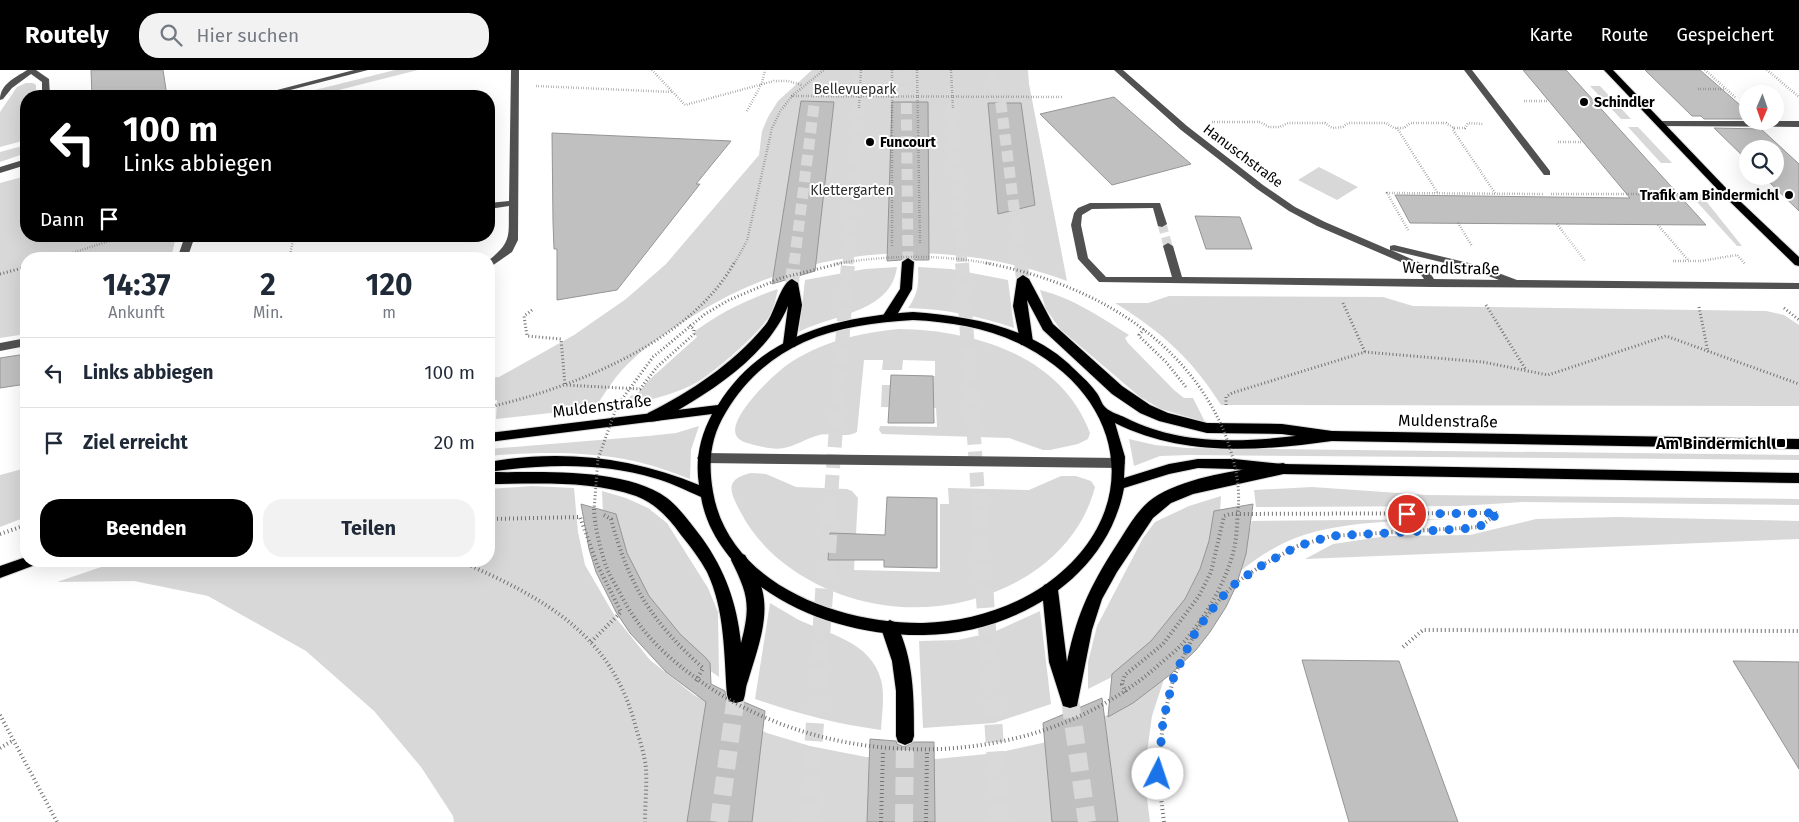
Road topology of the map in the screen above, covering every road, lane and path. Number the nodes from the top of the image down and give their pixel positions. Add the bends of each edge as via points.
1 (32, 70) edge
2 (364, 70) edge
3 (515, 70) edge
4 (652, 70) edge
5 (765, 70) edge
6 (824, 70) edge
7 (861, 70) edge
8 (892, 70) edge
9 (917, 70) edge
10 (951, 70) edge
11 (1118, 70) edge
12 (1468, 70) edge
13 (1608, 70) edge
14 (1705, 70) edge
15 (1767, 70) edge
16 (762, 83) junction
17 (515, 85) junction
18 (802, 85) junction
19 (1698, 88) dead end
20 (1726, 89) junction
21 (46, 90) edge
22 (282, 90) edge
23 (673, 92) junction
24 (791, 96) junction
25 (859, 96) junction
26 (893, 96) junction
27 (918, 96) junction
28 (954, 96) junction
29 (0, 97) edge
30 (1062, 97) dead end
31 (1799, 97) edge
32 (1736, 98) dead end
33 (1524, 101) dead end
34 (1548, 101) dead end
35 (859, 108) dead end
36 (953, 108) dead end
37 (747, 111) dead end
38 (1205, 122) dead end
39 (1509, 124) junction
40 (1660, 124) junction
41 (1799, 124) edge
42 (1397, 128) junction
43 (1454, 128) junction
44 (1558, 142) dead end
45 (1583, 142) dead end
46 (20, 164) edge
47 (0, 170) edge
48 (1547, 173) dead end
49 (1438, 193) junction
50 (1496, 193) junction
51 (1639, 194) dead end
52 (513, 203) junction
53 (495, 205) edge
54 (1458, 223) dead end
55 (1162, 224) tunnel mouth
56 (1557, 224) dead end
57 (1658, 225) dead end
58 (1410, 234) dead end
59 (1365, 241) junction
60 (106, 242) edge
61 (920, 246) dead end
62 (1168, 246) tunnel mouth
63 (892, 247) dead end
64 (1473, 247) dead end
65 (75, 252) edge
66 (495, 260) edge
67 (1585, 261) dead end
68 (1688, 261) dead end
69 (908, 262) tunnel mouth
70 (1799, 263) edge
71 (20, 269) edge
72 (0, 274) edge
73 (1178, 281) junction
74 (1432, 284) junction
75 (1524, 285) junction
76 (1799, 286) edge
77 (1342, 302) dead end
78 (1484, 303) dead end
79 (1699, 306) dead end
80 (1782, 307) dead end
81 (532, 310) dead end
82 (889, 316) junction
83 (1799, 320) edge
84 (689, 325) junction
85 (1144, 329) junction
86 (1026, 342) junction
87 (20, 343) edge
88 (790, 344) junction
89 (0, 347) edge
90 (1365, 352) junction
91 (1708, 352) junction
92 (1527, 371) junction
93 (1799, 384) edge
94 (565, 385) junction
95 (1186, 387) dead end
96 (495, 406) edge
97 (1226, 407) dead end
98 (720, 409) junction
99 (1103, 412) junction
100 (654, 416) junction
101 (495, 436) edge
102 (1332, 436) junction
103 (1799, 444) edge
104 (703, 458) junction
105 (1119, 462) junction
106 (495, 466) edge
107 (1283, 469) junction
108 (495, 478) edge
109 (1799, 478) edge
110 (1119, 485) junction
111 (705, 493) junction
112 (604, 515) dead end
113 (495, 519) edge
114 (20, 527) edge
115 (0, 534) edge
116 (739, 560) junction
117 (20, 565) edge
118 (473, 567) edge
119 (0, 572) edge
120 (1050, 590) junction
121 (890, 628) junction
122 (1799, 631) edge
123 (592, 642) junction
124 (1403, 647) dead end
125 (696, 681) junction
126 (1126, 692) junction
127 (0, 714) edge
128 (905, 736) tunnel mouth
129 (14, 740) junction
130 (0, 748) edge
131 (883, 748) junction
132 (927, 749) junction
133 (57, 822) edge
134 (645, 822) edge
135 (881, 822) edge
136 (926, 822) edge
137 (1164, 822) edge

1 - 21 street via 46,81
1 - 29 street via 8,86
2 - 22 street
3 - 17 street
4 - 23 path
5 - 16 path
6 - 18 path
7 - 25 path
8 - 26 path
9 - 27 path
10 - 28 path
11 - 59 street, Hanuschstraße via 1184,128 1260,187 1321,224
12 - 39 street
13 - 40 main road
14 - 20 path
15 - 31 path
16 - 18 path via 781,80
16 - 23 path via 685,105
16 - 37 path
17 - 23 path
17 - 52 street
18 - 24 path
19 - 20 path
20 - 32 path
24 - 25 path
24 - 94 path via 772,128 747,241 740,259 725,279 708,299 676,326 597,372
25 - 26 path
25 - 35 path
26 - 27 path
26 - 63 path
27 - 28 path
27 - 61 path
28 - 30 path
28 - 36 path
33 - 34 path
38 - 42 path via 1260,122 1269,127 1280,127 1288,122 1325,123 1332,128 1343,128 1348,123 1386,123
39 - 43 path via 1468,124 1465,128
39 - 48 street
40 - 41 street
40 - 70 main road
42 - 43 path via 1404,128 1410,123 1446,124
42 - 49 path
43 - 50 path
44 - 45 path
46 - 47 street
49 - 50 path
49 - 58 path via 1387,193
50 - 51 path
52 - 53 street
52 - 66 street via 513,240 508,250
54 - 64 path
55 - 73 street, Werndlstraße via 1157,205 1100,204 1081,210 1076,225 1083,259 1103,280
56 - 67 path
57 - 68 path
59 - 74 street, Hanuschstraße via 1422,267
59 - 75 street, Hanuschstraße via 1473,267
60 - 65 path
62 - 73 street
69 - 82 highway via 906,289
71 - 72 path
73 - 74 street, Werndlstraße
74 - 75 street, Werndlstraße
75 - 76 street, Werndlstraße
77 - 90 path
78 - 92 path
79 - 91 path
80 - 83 path
81 - 94 path via 524,316 527,336 561,339
82 - 86 main road, Muldenstraße via 960,320
82 - 88 main road, Muldenstraße via 838,325
84 - 85 path, bridge via 740,294 790,275 866,259 920,256 970,260 1040,276 1105,304
84 - 94 path via 694,334 657,367 640,389
84 - 125 path, bridge via 649,361 621,400 599,453 593,498 595,529 616,592 651,642
85 - 95 path via 1140,338 1166,362
85 - 126 path, bridge via 1181,362 1218,415 1237,467 1240,520 1226,576 1205,617 1164,663
86 - 99 main road, Muldenstraße via 1078,380
86 - 102 highway via 1020,306 1024,279 1048,326 1117,390 1145,409 1207,428 1282,429
87 - 89 street
88 - 98 main road, Muldenstraße via 742,379
88 - 100 highway via 795,305 792,283 772,324 735,362 686,401
90 - 92 path via 1483,362
90 - 97 path via 1232,393 1226,397
91 - 92 path via 1666,336 1548,375
91 - 93 path
94 - 96 path
98 - 100 main road, Muldenstraße
98 - 104 main road, Muldenstraße via 710,429
99 - 102 main road, Muldenstraße via 1147,433 1188,441 1288,443
99 - 105 main road, Muldenstraße via 1113,435
100 - 101 main road, Muldenstraße
102 - 103 main road, Muldenstraße
104 - 105 street
104 - 111 main road, Muldenstraße
105 - 110 main road, Muldenstraße
106 - 111 main road via 551,462 626,468 672,479
107 - 109 main road
107 - 110 main road via 1223,463 1188,465
107 - 120 highway via 1185,490 1153,507 1116,559 1090,605 1078,649 1070,700 1058,662
108 - 116 highway via 600,482 640,491 668,507 715,572 724,595 732,639 736,695 756,603 752,585
110 - 120 main road, Muldenstraße via 1105,531 1073,572
111 - 116 main road, Muldenstraße via 711,516
112 - 125 path via 610,519 622,560 639,597 669,636 702,668
113 - 123 path via 580,517 596,564 621,612
114 - 115 path
116 - 121 main road, Muldenstraße via 760,580 806,607 833,617
117 - 119 main road
118 - 123 path via 544,602
120 - 121 main road, Muldenstraße via 1023,606 960,625
121 - 128 highway via 901,661
122 - 124 path via 1423,630
123 - 134 path via 624,689 635,723 646,767
125 - 131 path, bridge via 746,711 778,724 842,742
126 - 132 path, bridge via 1093,711 1051,728 970,746
126 - 137 path via 1122,684 1125,675 1163,644 1199,596 1211,572 1224,516 1499,513 1479,527 1331,536 1298,546 1237,582 1196,631 1174,676 1163,721 1158,774
127 - 129 path
129 - 130 path
129 - 133 path
131 - 132 path, bridge
131 - 135 path
132 - 136 path

